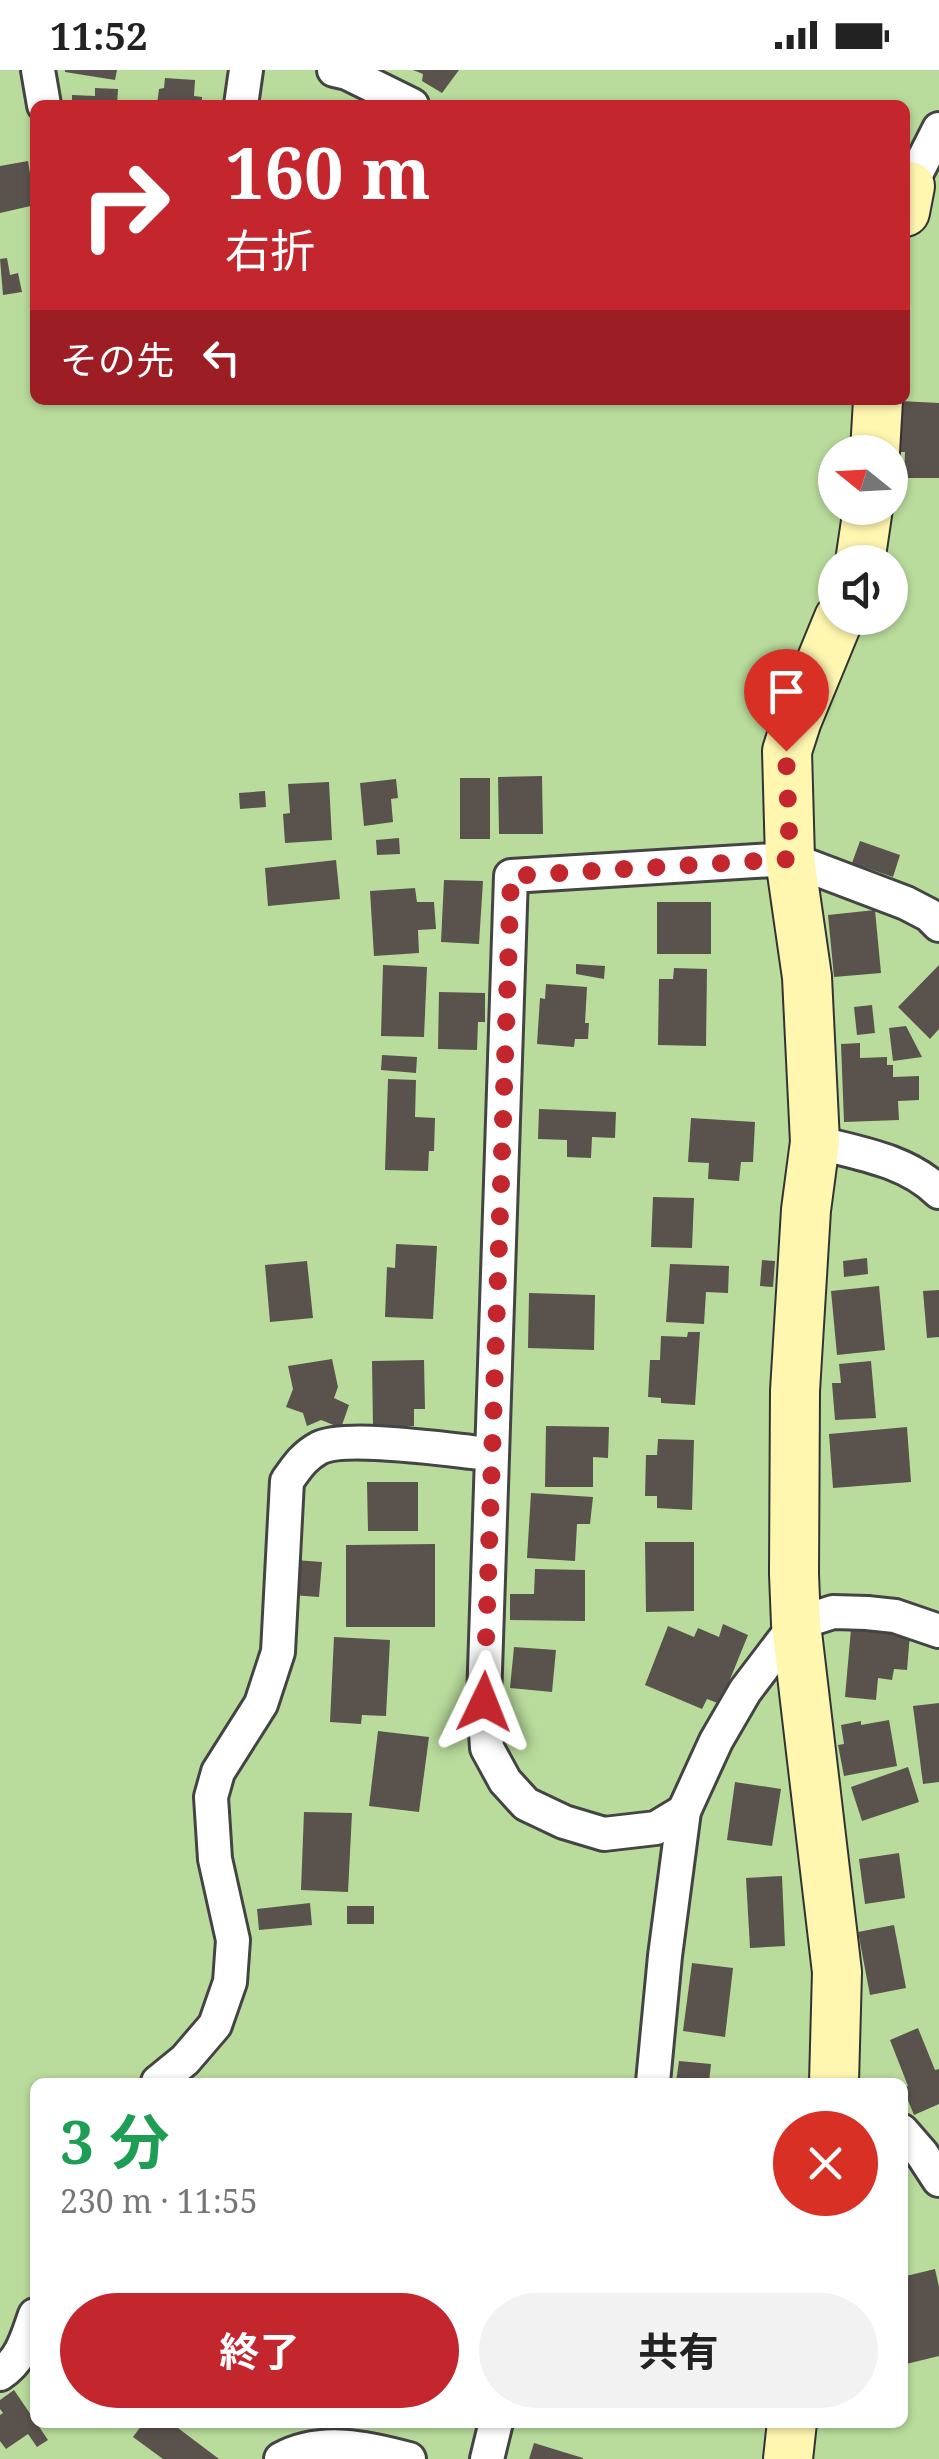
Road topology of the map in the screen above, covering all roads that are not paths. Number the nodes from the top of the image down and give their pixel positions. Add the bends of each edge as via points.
1 (38, 70) edge
2 (246, 70) edge
3 (334, 70) edge
4 (43, 100) edge
5 (242, 100) edge
6 (402, 100) edge
7 (939, 129) edge
8 (910, 189) edge
9 (878, 405) edge
10 (875, 435) edge
11 (833, 635) edge
12 (790, 859) junction
13 (939, 925) edge
14 (816, 1142) junction
15 (939, 1192) edge
16 (492, 1454) junction
17 (796, 1624) junction
18 (939, 1631) edge
19 (684, 1811) junction
20 (163, 2078) edge
21 (653, 2078) edge
22 (837, 2078) edge
23 (908, 2139) edge
24 (939, 2180) edge
25 (30, 2330) edge
26 (0, 2374) edge
27 (495, 2428) edge
28 (791, 2428) edge
29 (281, 2459) edge
30 (410, 2459) edge
31 (487, 2459) edge
32 (788, 2459) edge

1 - 4 street
2 - 5 street
3 - 6 street
7 - 8 street
9 - 10 street
11 - 12 street via 786,751
12 - 13 street via 906,903
12 - 14 street via 807,977
12 - 16 street via 511,876
14 - 15 street via 895,1163
14 - 17 street via 796,1392
16 - 19 street via 487,1748 526,1804 564,1822 604,1834 656,1828
16 - 20 street via 362,1442 323,1446 302,1459 287,1481 278,1652 261,1704 218,1772 211,1797 215,1858 234,1940 230,1982 214,2025
17 - 18 street via 833,1612 867,1613
17 - 19 street via 745,1691
17 - 22 street via 837,1972
19 - 21 street
23 - 24 street
25 - 26 street via 24,2350
27 - 31 street
28 - 32 street
29 - 30 street via 323,2446

